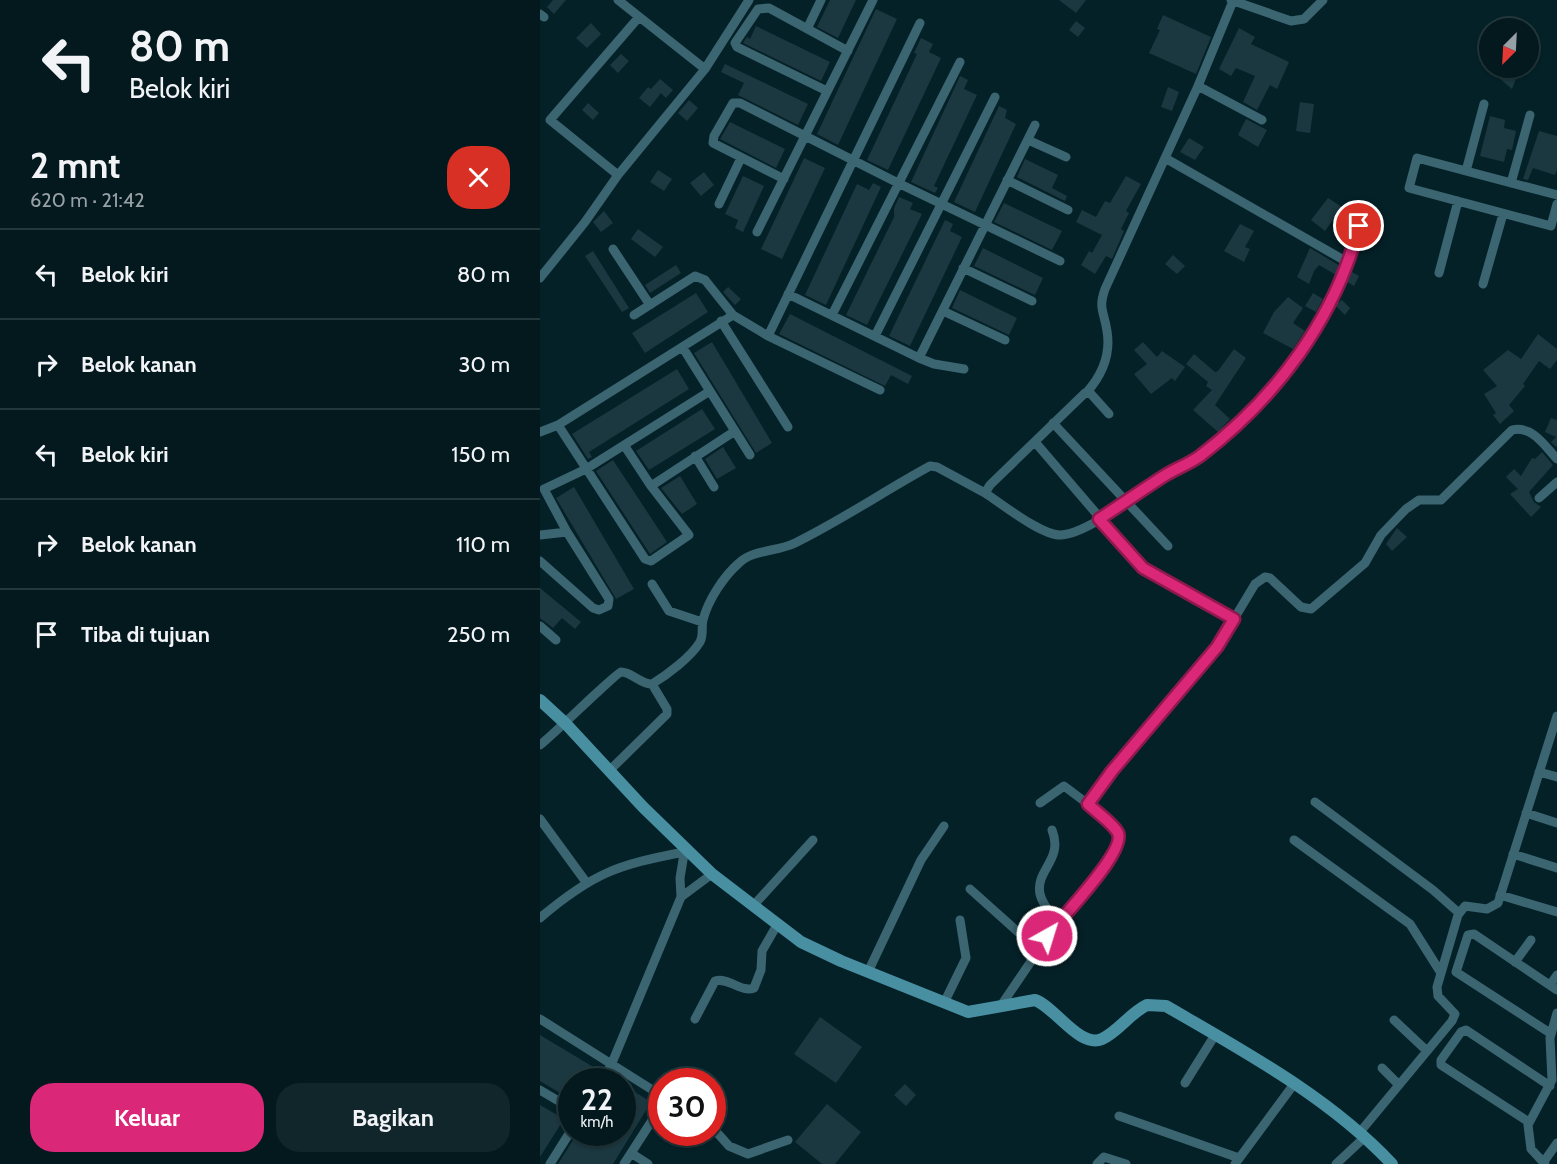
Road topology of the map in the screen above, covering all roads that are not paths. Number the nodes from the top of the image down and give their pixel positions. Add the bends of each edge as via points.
1 (618, 0) edge
2 (749, 0) edge
3 (821, 0) edge
4 (873, 0) edge
5 (1232, 0) edge
6 (1323, 0) edge
7 (639, 17) junction
8 (920, 23) dead end
9 (807, 29) junction
10 (848, 51) junction
11 (960, 62) dead end
12 (705, 69) junction
13 (1198, 86) junction
14 (827, 91) junction
15 (995, 97) dead end
16 (1484, 104) dead end
17 (1530, 115) dead end
18 (1262, 120) dead end
19 (1035, 125) dead end
20 (805, 136) junction
21 (1028, 140) junction
22 (741, 158) junction
23 (1066, 158) dead end
24 (852, 159) junction
25 (1165, 159) junction
26 (1466, 171) junction
27 (618, 175) junction
28 (784, 179) junction
29 (1007, 180) junction
30 (1511, 183) junction
31 (900, 184) junction
32 (1557, 195) edge
33 (1458, 201) junction
34 (719, 204) dead end
35 (942, 205) junction
36 (1068, 210) dead end
37 (1556, 210) edge
38 (1503, 214) junction
39 (985, 226) junction
40 (1359, 226) dead end
41 (757, 232) dead end
42 (613, 249) dead end
43 (1060, 261) dead end
44 (1349, 263) junction
45 (963, 268) junction
46 (1439, 273) dead end
47 (540, 278) edge
48 (1484, 284) dead end
49 (788, 294) junction
50 (1032, 301) dead end
51 (650, 305) junction
52 (943, 311) junction
53 (634, 315) dead end
54 (733, 315) junction
55 (832, 315) junction
56 (721, 321) junction
57 (768, 336) junction
58 (875, 336) junction
59 (1005, 340) dead end
60 (683, 348) junction
61 (919, 358) junction
62 (964, 369) dead end
63 (880, 390) dead end
64 (710, 391) junction
65 (1087, 393) junction
66 (1109, 414) dead end
67 (1053, 423) junction
68 (558, 425) junction
69 (788, 427) dead end
70 (735, 431) junction
71 (540, 432) edge
72 (1035, 442) junction
73 (624, 445) junction
74 (750, 455) dead end
75 (695, 456) junction
76 (1557, 459) edge
77 (586, 469) junction
78 (1557, 482) edge
79 (651, 486) junction
80 (714, 487) dead end
81 (542, 489) edge
82 (985, 494) junction
83 (1539, 498) dead end
84 (1127, 502) junction
85 (1099, 519) junction
86 (567, 532) junction
87 (540, 535) edge
88 (1168, 546) dead end
89 (540, 561) edge
90 (652, 584) dead end
91 (1234, 619) junction
92 (702, 622) junction
93 (540, 626) edge
94 (556, 640) dead end
95 (652, 684) junction
96 (540, 700) edge
97 (1557, 716) edge
98 (566, 724) junction
99 (1555, 731) edge
100 (540, 745) edge
101 (610, 770) junction
102 (1539, 772) junction
103 (1557, 777) edge
104 (1315, 802) dead end
105 (1040, 804) dead end
106 (1088, 804) junction
107 (1526, 813) junction
108 (540, 819) edge
109 (1557, 823) edge
110 (944, 826) dead end
111 (1052, 830) dead end
112 (813, 840) dead end
113 (1294, 840) dead end
114 (684, 850) junction
115 (1513, 854) junction
116 (1557, 868) edge
117 (712, 874) junction
118 (586, 882) junction
119 (970, 889) dead end
120 (1500, 896) junction
121 (681, 897) junction
122 (753, 906) junction
123 (1557, 912) edge
124 (1459, 913) junction
125 (540, 918) edge
126 (960, 920) dead end
127 (1057, 923) junction
128 (777, 925) junction
129 (1531, 940) dead end
130 (1037, 949) junction
131 (1515, 962) junction
132 (868, 972) junction
133 (1441, 973) junction
134 (1557, 975) edge
135 (1553, 987) edge
136 (944, 1004) junction
137 (1000, 1007) junction
138 (1557, 1013) edge
139 (540, 1019) edge
140 (696, 1019) dead end
141 (1394, 1020) dead end
142 (1551, 1034) junction
143 (1215, 1035) junction
144 (1427, 1051) junction
145 (612, 1064) junction
146 (610, 1068) edge
147 (1382, 1068) dead end
148 (1185, 1083) dead end
149 (1294, 1084) junction
150 (1399, 1085) junction
151 (1550, 1086) junction
152 (648, 1087) edge
153 (540, 1090) edge
154 (558, 1101) edge
155 (1119, 1116) dead end
156 (1529, 1122) junction
157 (648, 1127) edge
158 (1363, 1134) junction
159 (788, 1140) dead end
160 (726, 1143) edge
161 (1557, 1143) edge
162 (561, 1146) edge
163 (631, 1153) junction
164 (540, 1161) edge
165 (1237, 1161) edge
166 (1544, 1163) edge
167 (545, 1164) edge
168 (550, 1164) edge
169 (624, 1164) edge
170 (648, 1164) edge
171 (1097, 1164) edge
172 (1126, 1164) edge
173 (1336, 1164) edge
174 (1392, 1164) edge

1 - 7 street
2 - 12 street
3 - 9 street
4 - 10 street
5 - 6 street via 1291,21 1304,19
5 - 13 street
7 - 12 street
7 - 27 street via 550,120
8 - 24 street
9 - 10 street
9 - 14 street via 762,7 739,34 735,45
10 - 14 street
11 - 31 street
12 - 27 street
13 - 18 street
13 - 25 street
14 - 20 street
15 - 35 street
16 - 26 street
17 - 30 street
19 - 21 street
20 - 22 street via 735,102 712,141
20 - 24 street
20 - 28 street
21 - 23 street
21 - 29 street
22 - 28 street
22 - 34 street
24 - 31 street
24 - 49 street
25 - 44 street
25 - 65 street via 1101,303 1108,332 1107,354 1097,381
26 - 30 street
26 - 33 street via 1417,158 1408,188
27 - 47 street
28 - 41 street
29 - 36 street
29 - 39 street
30 - 32 street
31 - 35 street
31 - 55 street
33 - 38 street
33 - 46 street
35 - 39 street
35 - 58 street
37 - 38 street via 1551,226
38 - 48 street
39 - 43 street
39 - 45 street
40 - 44 street
42 - 51 street
44 - 84 street via 1299,354 1275,387 1198,457
45 - 50 street
45 - 52 street
49 - 55 street
49 - 57 street
51 - 53 street
51 - 54 street via 701,276
52 - 59 street
52 - 61 street
54 - 56 street
54 - 57 street
55 - 58 street
56 - 60 street
56 - 69 street
57 - 63 street
58 - 61 street
60 - 64 street
60 - 68 street
61 - 62 street
64 - 70 street
64 - 73 street
65 - 66 street
65 - 67 street
67 - 72 street
67 - 84 street
68 - 71 street
68 - 77 street
70 - 74 street
70 - 75 street
72 - 82 street
72 - 85 street
73 - 77 street
73 - 79 street
75 - 79 street
75 - 80 street
76 - 91 street via 1525,429 1512,430 1441,500 1419,500 1406,509 1381,535 1365,563 1311,609 1301,607 1265,577 1255,584
77 - 79 street via 645,559 651,561 689,535
77 - 81 street
78 - 83 street
81 - 86 street
82 - 85 street via 1055,535
82 - 92 street via 937,467 927,467 833,524 791,545 744,559 711,600
84 - 85 street
84 - 88 street
85 - 91 street via 1143,568
86 - 87 street
86 - 89 street via 609,598 608,606 593,608
90 - 92 street via 669,611
91 - 106 street via 1217,647
92 - 95 street via 699,644
93 - 94 street
95 - 98 street via 627,673 615,674
95 - 101 street via 667,714
96 - 98 street
97 - 99 street
98 - 100 street
98 - 101 street
99 - 102 street
101 - 114 street
102 - 103 street
102 - 107 street
104 - 124 street
105 - 106 street via 1064,786
106 - 127 street via 1117,832 1119,841 1100,873
107 - 109 street
107 - 115 street
108 - 118 street
110 - 132 street via 921,860
111 - 127 street via 1056,850 1039,889
112 - 122 street
113 - 133 street via 1410,924
114 - 117 street
114 - 118 street via 621,865
114 - 121 street
115 - 116 street
115 - 120 street
117 - 121 street
117 - 122 street
118 - 125 street
119 - 130 street
120 - 123 street
120 - 124 street via 1493,908 1465,906
121 - 145 street
122 - 128 street
124 - 133 street
126 - 136 street via 967,955
127 - 130 street
128 - 132 street via 817,951
128 - 140 street via 762,951 761,970 754,988 715,981
129 - 131 street
130 - 137 street
131 - 135 street
131 - 142 street via 1472,933 1456,969 1459,975
132 - 136 street
133 - 144 street via 1438,996 1455,1014
134 - 135 street
136 - 137 street via 968,1012
137 - 143 street via 1035,1000 1053,1010 1081,1036 1096,1040 1141,1007 1156,1004
138 - 142 street
139 - 145 street
141 - 144 street
142 - 151 street
143 - 148 street
143 - 149 street
144 - 150 street
145 - 146 street
145 - 152 street
147 - 150 street
149 - 158 street
149 - 165 street
150 - 158 street
151 - 156 street
151 - 156 street via 1466,1030 1442,1059 1441,1065
153 - 154 street
155 - 165 street
156 - 166 street via 1531,1149
157 - 163 street
158 - 173 street
158 - 174 street
159 - 160 street via 748,1155
161 - 166 street
162 - 168 street
163 - 169 street
163 - 170 street
164 - 167 street
171 - 172 street via 1104,1157

